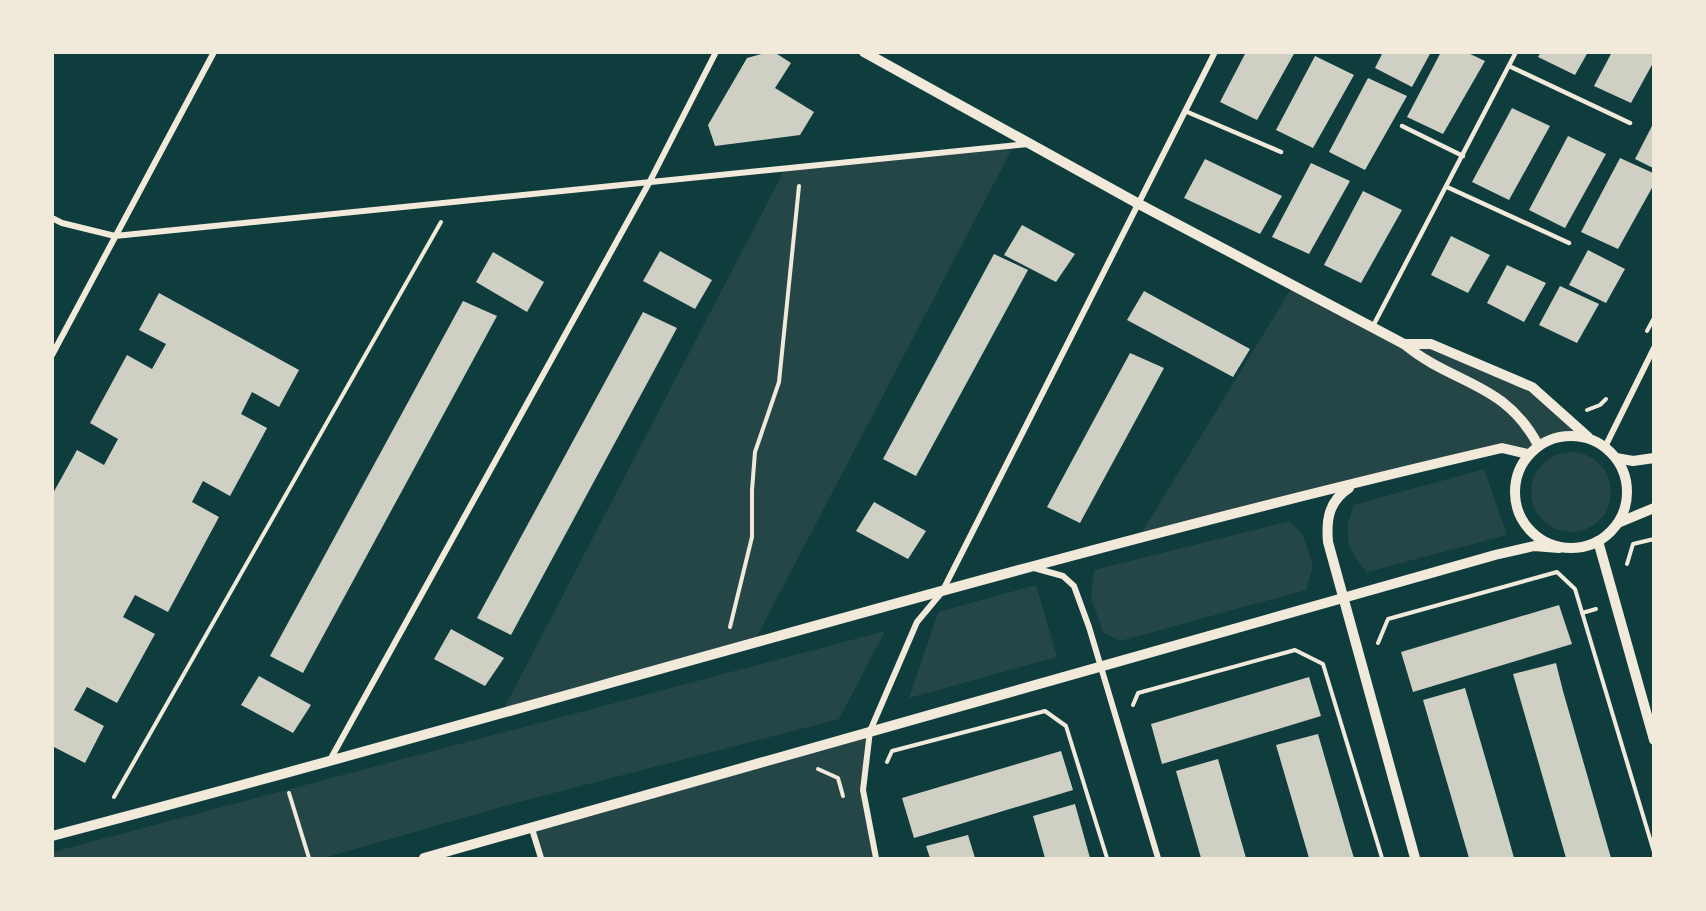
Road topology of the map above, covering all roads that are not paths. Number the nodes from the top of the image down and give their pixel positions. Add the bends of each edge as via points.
1 (214, 52) edge
2 (716, 52) edge
3 (864, 52) edge
4 (1215, 52) edge
5 (1516, 52) edge
6 (1509, 66) junction
7 (1185, 111) junction
8 (1630, 123) dead end
9 (1402, 126) dead end
10 (1028, 144) junction
11 (1281, 152) dead end
12 (1463, 156) junction
13 (649, 183) junction
14 (1447, 187) junction
15 (1137, 203) junction
16 (52, 218) edge
17 (115, 237) junction
18 (1569, 243) dead end
19 (1372, 327) junction
20 (1404, 344) junction
21 (1653, 348) edge
22 (52, 355) edge
23 (1588, 437) junction
24 (1538, 446) junction
25 (1605, 447) junction
26 (1528, 454) junction
27 (1616, 458) junction
28 (1653, 458) edge
29 (1354, 484) junction
30 (1653, 508) edge
31 (1618, 524) junction
32 (1598, 542) junction
33 (1559, 548) junction
34 (1033, 568) junction
35 (942, 592) junction
36 (1343, 598) junction
37 (1101, 667) junction
38 (870, 731) junction
39 (1653, 740) edge
40 (328, 764) junction
41 (531, 829) junction
42 (52, 836) edge
43 (424, 858) edge
44 (541, 858) edge
45 (876, 858) edge
46 (1158, 858) edge
47 (1415, 858) edge

1 - 17 street
2 - 13 street
3 - 10 street
4 - 7 street
5 - 6 lane
6 - 8 lane
6 - 12 lane
7 - 11 lane
7 - 15 street
9 - 12 lane
10 - 13 street
10 - 15 street
12 - 14 lane
13 - 17 street
13 - 40 street
14 - 18 lane
14 - 19 lane
15 - 19 street
15 - 35 street
16 - 17 street
17 - 22 street
19 - 20 street
20 - 23 street via 1431,344 1533,387
20 - 24 street via 1423,360 1505,402 1527,425
21 - 25 street
23 - 24 street via 1552,438
23 - 25 street
24 - 26 street
25 - 27 street
26 - 29 street via 1502,448
26 - 33 street via 1515,481 1519,515 1529,530
27 - 28 street
27 - 31 street via 1627,489
29 - 34 street
29 - 36 street via 1337,496 1326,522
30 - 31 street
31 - 32 street
32 - 33 street
32 - 39 street
33 - 36 street via 1534,546 1495,555
34 - 35 street
34 - 37 street via 1062,576 1074,586
35 - 38 street via 917,622
35 - 40 street
36 - 37 street
36 - 47 street
37 - 38 street
37 - 46 street
38 - 41 street
38 - 45 street via 863,789
40 - 42 street
41 - 43 street
41 - 44 street

